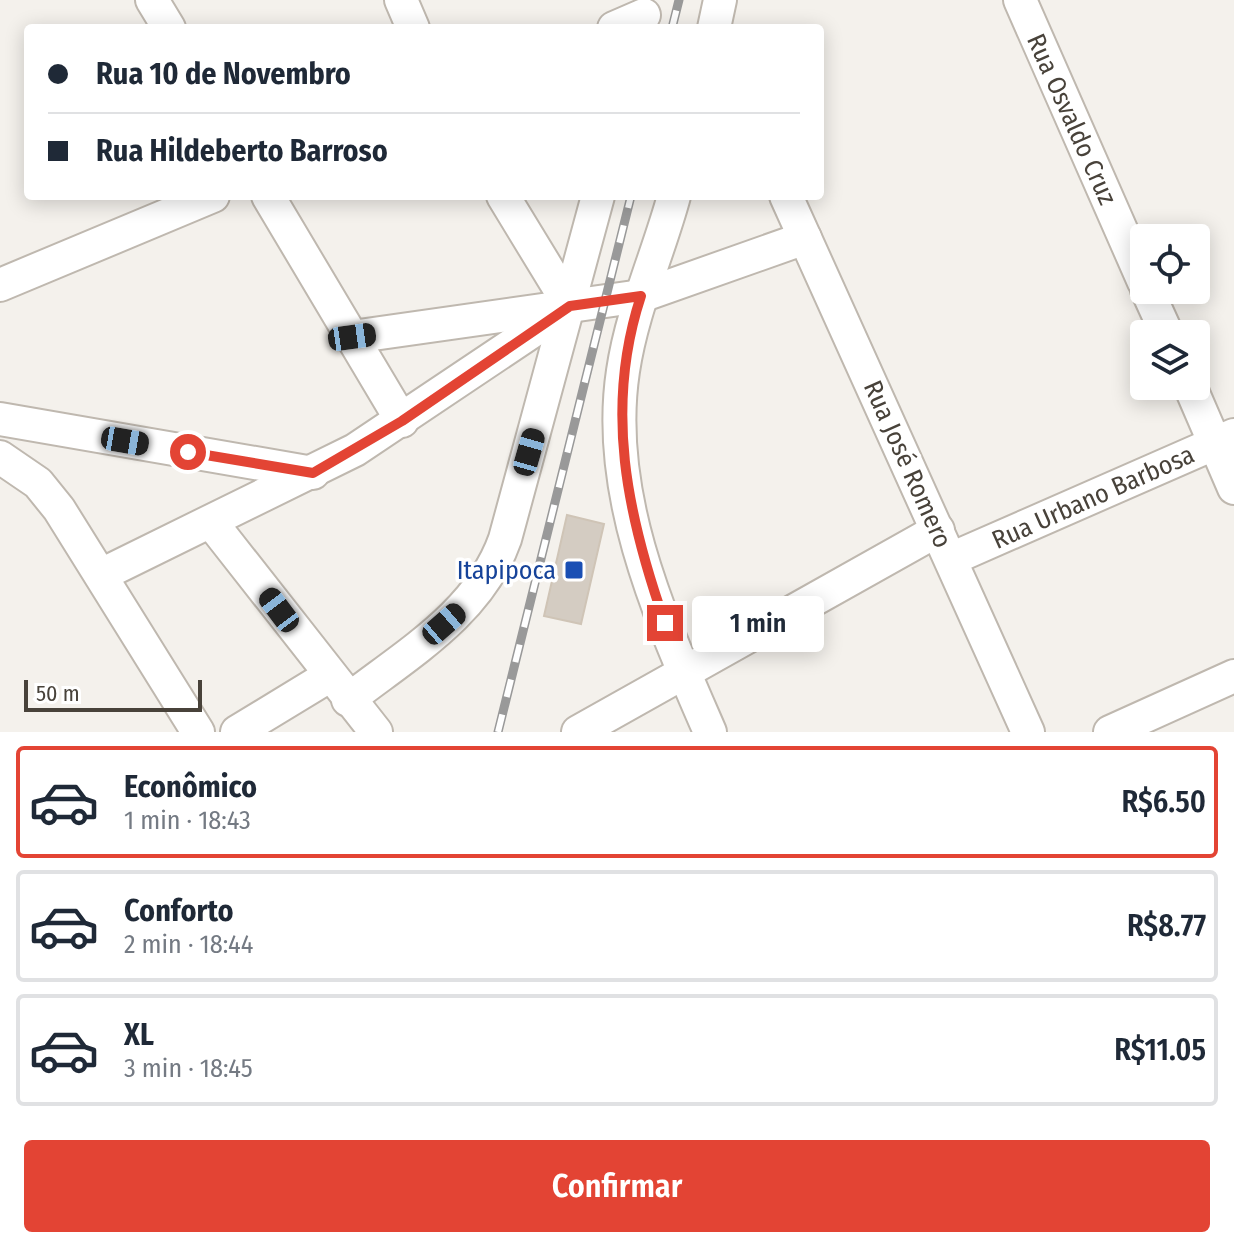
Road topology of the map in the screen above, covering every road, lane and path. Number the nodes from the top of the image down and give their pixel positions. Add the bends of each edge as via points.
1 (152, 0) edge
2 (401, 0) edge
3 (720, 0) edge
4 (1020, 0) edge
5 (645, 14) edge
6 (167, 24) edge
7 (411, 24) edge
8 (623, 24) edge
9 (715, 24) edge
10 (203, 200) edge
11 (270, 200) edge
12 (505, 200) edge
13 (597, 200) edge
14 (673, 200) edge
15 (788, 200) edge
16 (805, 238) junction
17 (1130, 250) edge
18 (0, 285) edge
19 (641, 296) junction
20 (570, 306) junction
21 (352, 337) junction
22 (1199, 400) edge
23 (0, 419) edge
24 (402, 421) junction
25 (1224, 439) edge
26 (0, 457) edge
27 (313, 473) junction
28 (1234, 488) edge
29 (211, 522) junction
30 (945, 544) junction
31 (101, 575) junction
32 (685, 673) junction
33 (1234, 676) edge
34 (339, 688) junction
35 (198, 732) edge
36 (237, 732) edge
37 (376, 732) edge
38 (578, 732) edge
39 (710, 732) edge
40 (1028, 732) edge
41 (1110, 732) edge

1 - 6 street
2 - 7 street
3 - 9 street
4 - 17 street, Rua Osvaldo Cruz
5 - 8 street
10 - 18 street
11 - 21 street
12 - 20 street
13 - 20 street
14 - 19 street
15 - 16 street, Rua José Romero
16 - 19 street
16 - 30 street, Rua José Romero
19 - 20 street
19 - 32 street via 621,389 625,477 646,570
20 - 21 street
20 - 24 street
20 - 34 street via 492,573 458,612
21 - 24 street
22 - 25 street
23 - 27 street
24 - 27 street
25 - 28 street
25 - 30 street, Rua Urbano Barbosa
26 - 31 street via 46,493
27 - 29 street
29 - 31 street
29 - 34 street
30 - 32 street, Rua Urbano Barbosa
30 - 40 street, Rua José Romero
31 - 35 street
32 - 38 street, Rua Urbano Barbosa
32 - 39 street
33 - 41 street
34 - 36 street
34 - 37 street

